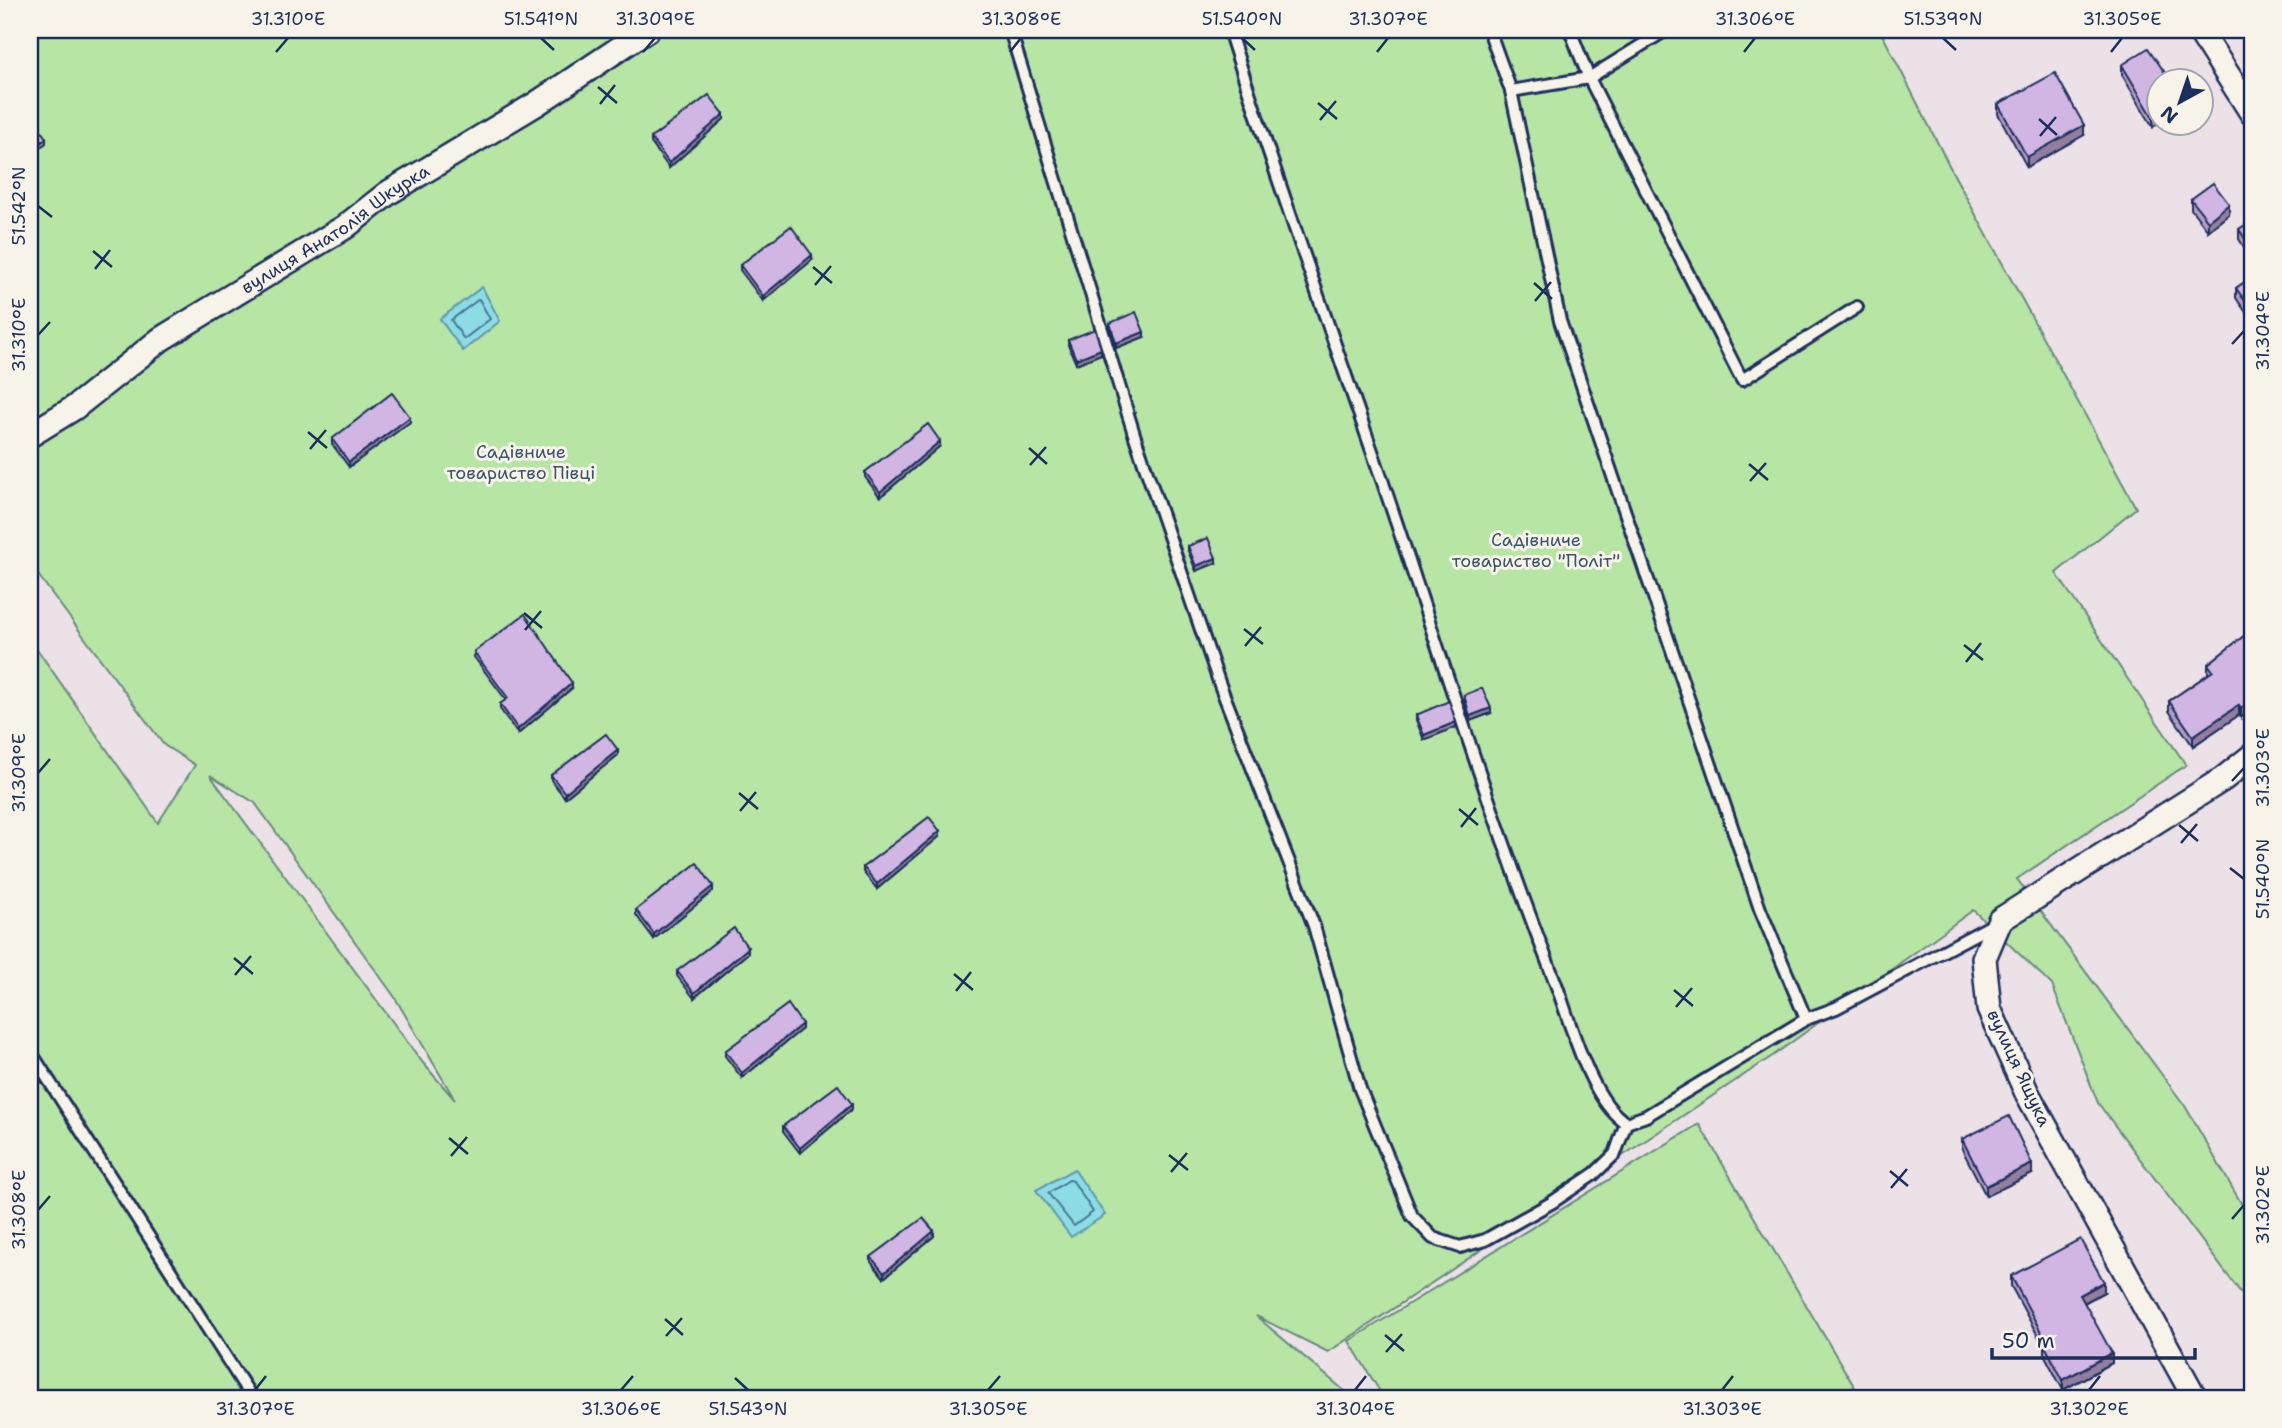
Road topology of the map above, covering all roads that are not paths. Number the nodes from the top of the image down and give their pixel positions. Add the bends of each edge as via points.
1 (647, 30) edge
2 (1010, 30) edge
3 (1229, 30) edge
4 (1489, 30) edge
5 (1570, 30) edge
6 (1666, 30) edge
7 (2199, 30) edge
8 (1589, 78) junction
9 (1511, 91) junction
10 (2252, 113) edge
11 (1857, 307) dead end
12 (30, 435) edge
13 (2252, 756) edge
14 (2000, 920) junction
15 (1806, 1019) junction
16 (30, 1051) edge
17 (1626, 1123) junction
18 (252, 1398) edge
19 (2195, 1398) edge

1 - 12 street, вулиця Анатолія Шкурка via 536,104 388,193 345,227 161,339 74,408
2 - 17 lane via 1133,434 1220,684 1314,926 1360,1089 1412,1216 1433,1238 1460,1247 1485,1240 1594,1174 1615,1154
3 - 17 lane via 1513,875 1590,1073 1613,1115
4 - 9 lane
5 - 8 lane
6 - 8 lane
7 - 10 street
8 - 9 lane
8 - 11 lane via 1742,380
9 - 15 lane via 1560,321 1760,909
13 - 14 street
14 - 15 lane via 1836,1008
14 - 19 street, вулиця Ящука via 1984,958 1989,1009 2027,1093
15 - 17 lane via 1646,1116
16 - 18 lane

